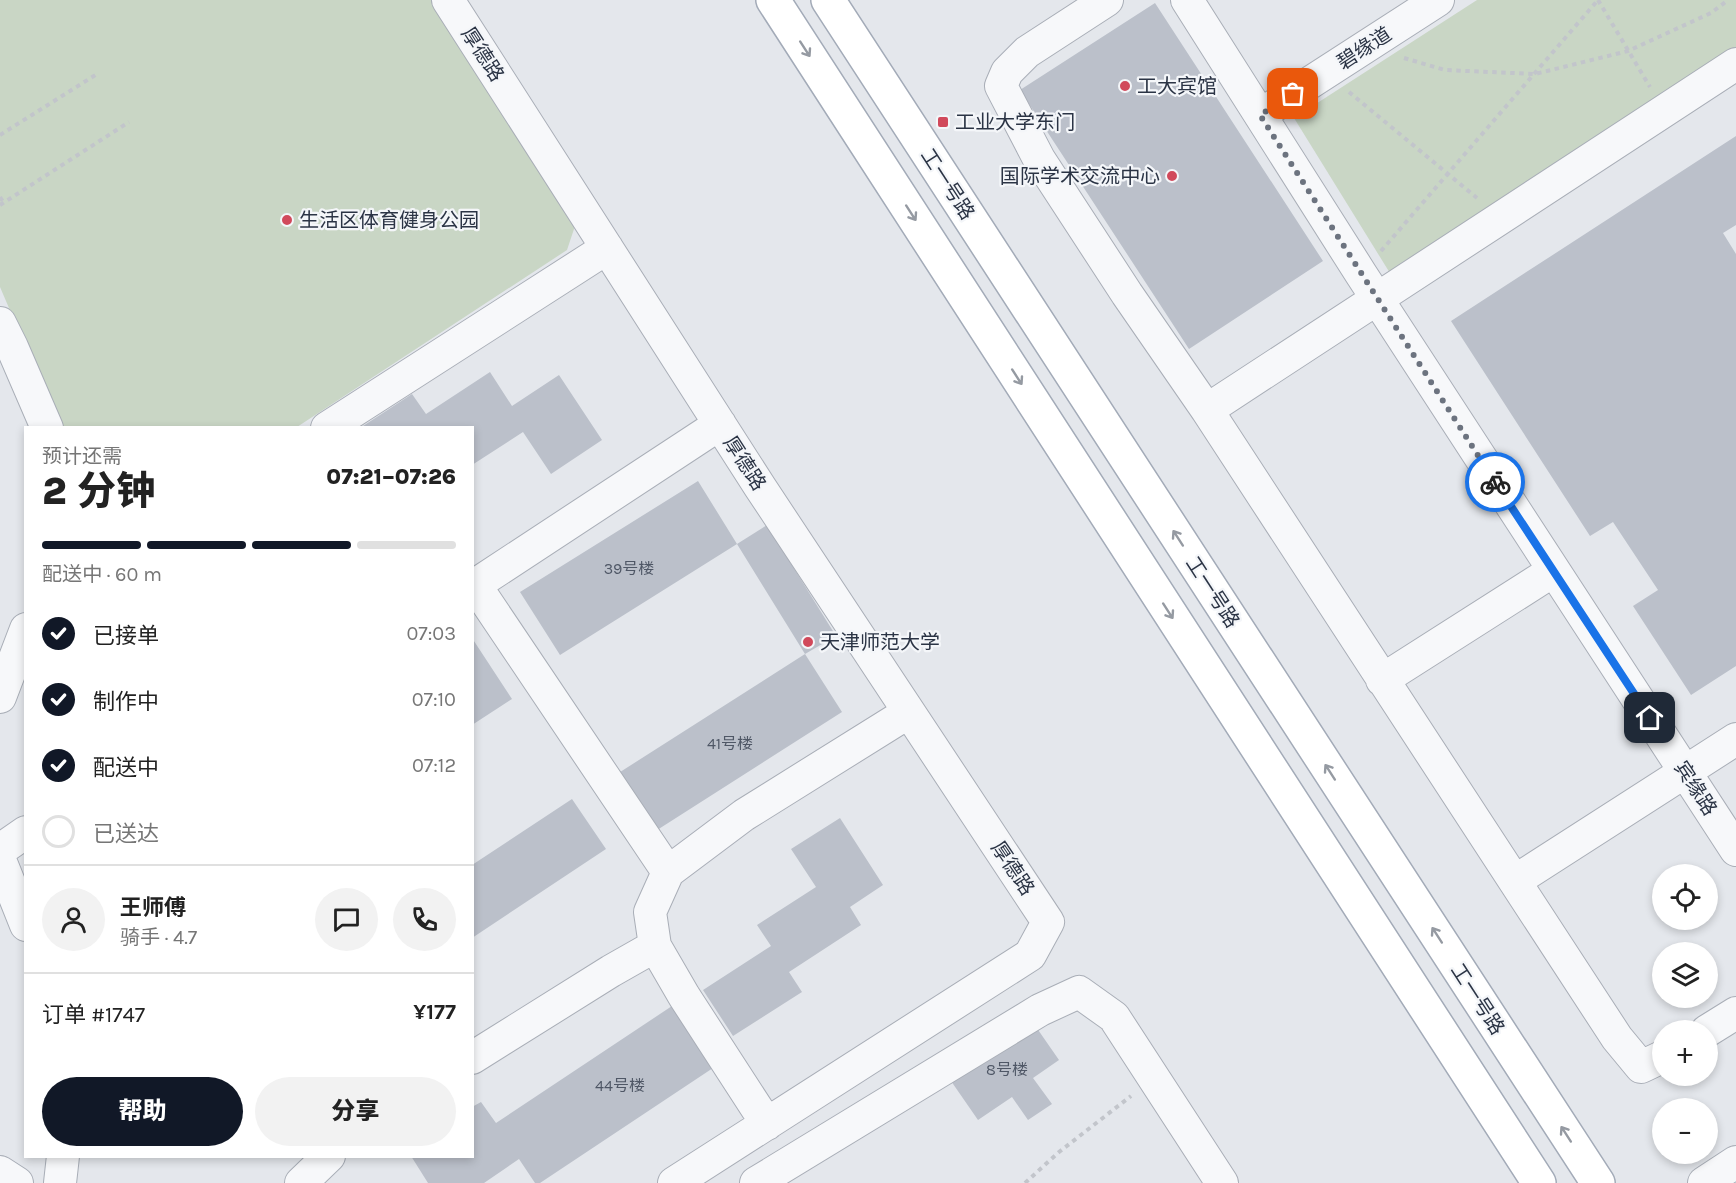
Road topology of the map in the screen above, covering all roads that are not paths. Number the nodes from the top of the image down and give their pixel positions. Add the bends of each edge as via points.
1 (448, 0) edge
2 (773, 0) edge
3 (828, 0) edge
4 (1107, 0) edge
5 (1187, 0) edge
6 (1438, 0) edge
7 (1736, 64) edge
8 (1260, 115) junction
9 (607, 248) junction
10 (1369, 287) junction
11 (0, 323) edge
12 (11, 376) edge
13 (1207, 410) junction
14 (720, 424) junction
15 (46, 426) edge
16 (330, 426) edge
17 (1553, 571) junction
18 (474, 585) edge
19 (24, 634) edge
20 (1382, 680) junction
21 (0, 698) edge
22 (909, 712) junction
23 (1736, 739) edge
24 (1686, 773) junction
25 (24, 833) edge
26 (0, 850) edge
27 (1736, 850) edge
28 (0, 860) edge
29 (668, 872) junction
30 (1515, 881) junction
31 (24, 920) edge
32 (655, 946) junction
33 (1736, 1013) edge
34 (1718, 1024) edge
35 (474, 1057) edge
36 (1652, 1062) edge
37 (767, 1124) junction
38 (63, 1158) edge
39 (327, 1158) edge
40 (1736, 1162) edge
41 (0, 1172) edge
42 (17, 1183) edge
43 (60, 1183) edge
44 (300, 1183) edge
45 (674, 1183) edge
46 (756, 1183) edge
47 (1222, 1183) edge
48 (1539, 1183) edge
49 (1598, 1183) edge
50 (1704, 1183) edge

1 - 9 street, 厚德路
2 -> 48 main road
49 -> 3 main road, 工一号路
4 - 13 street via 1027,52 1007,72 1001,86 1039,159
5 - 8 street, 宾缘路
6 - 8 street, 碧缘道
7 - 10 street via 1501,218
8 - 10 street, 宾缘路
9 - 14 street, 厚德路
9 - 16 street
10 - 13 street
10 - 17 street, 宾缘路
11 - 12 street
12 - 15 street
13 - 20 street
14 - 18 street
14 - 22 street, 厚德路
17 - 20 street
17 - 24 street, 宾缘路
18 - 29 street
19 - 21 street
20 - 30 street
22 - 29 street via 744,814
22 - 37 street, 厚德路 via 1048,922 1030,955
23 - 24 street
24 - 27 street, 宾缘路
24 - 30 street
25 - 26 street
28 - 31 street
29 - 32 street via 650,912
30 - 36 street via 1637,1065
32 - 35 street
32 - 37 street
33 - 34 street
37 - 45 street
38 - 43 street
39 - 44 street
40 - 50 street
41 - 42 street
46 - 47 street via 1040,1010 1080,992 1114,1017

